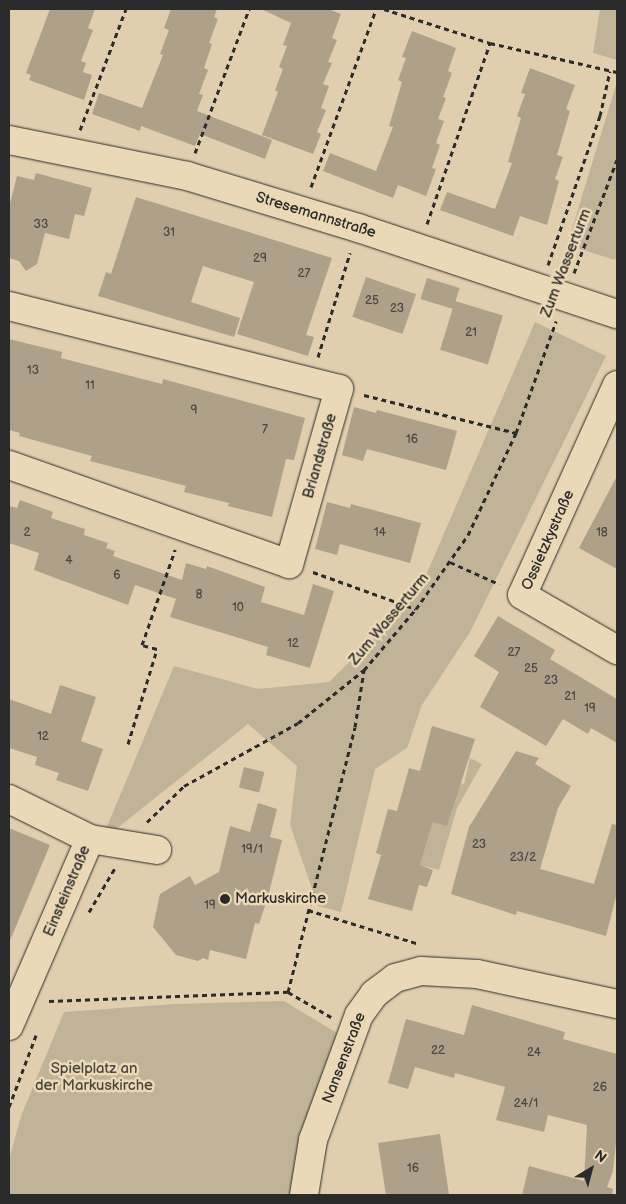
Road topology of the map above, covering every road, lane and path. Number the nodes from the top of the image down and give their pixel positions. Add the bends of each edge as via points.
1 (126, 9) edge
2 (249, 9) edge
3 (376, 9) edge
4 (384, 9) edge
5 (490, 43) junction
6 (610, 70) junction
7 (617, 72) edge
8 (207, 124) dead end
9 (9, 140) edge
10 (71, 152) junction
11 (617, 160) edge
12 (302, 211) junction
13 (358, 228) junction
14 (419, 247) junction
15 (553, 290) junction
16 (9, 306) edge
17 (617, 314) edge
18 (310, 381) junction
19 (617, 385) edge
20 (339, 389) junction
21 (516, 433) junction
22 (9, 465) edge
23 (183, 524) junction
24 (450, 562) junction
25 (289, 564) junction
26 (522, 595) junction
27 (416, 609) junction
28 (617, 650) edge
29 (364, 670) junction
30 (128, 744) dead end
31 (26, 804) edge
32 (90, 839) junction
33 (128, 845) junction
34 (157, 850) dead end
35 (308, 910) junction
36 (88, 914) dead end
37 (427, 946) dead end
38 (53, 992) dead end
39 (288, 992) junction
40 (49, 1001) junction
41 (617, 1004) edge
42 (46, 1010) dead end
43 (9, 1026) edge
44 (38, 1028) dead end
45 (353, 1030) junction
46 (9, 1107) edge
47 (304, 1195) edge

1 - 10 path
2 - 8 path
3 - 12 path
4 - 5 path
5 - 6 path
5 - 14 path
6 - 7 path
6 - 15 path
9 - 10 street, Stresemannstraße
10 - 12 street, Stresemannstraße via 187,176
11 - 15 path, Zum Wasserturm
12 - 13 street, Stresemannstraße
13 - 14 street, Stresemannstraße
13 - 18 path
14 - 15 street, Stresemannstraße
15 - 17 street, Stresemannstraße
15 - 21 path, Zum Wasserturm
16 - 18 street
18 - 20 street
19 - 26 street, Ossietzkystraße
20 - 21 path
20 - 25 street, Briandstraße
21 - 24 path, Zum Wasserturm via 468,535
22 - 23 street
23 - 25 street
23 - 30 path via 142,645 157,649
24 - 26 path
24 - 27 path, Zum Wasserturm
25 - 27 path
26 - 28 street, Ossietzkystraße
27 - 29 path, Zum Wasserturm
29 - 33 path, Zum Wasserturm via 298,723 184,786 135,833
29 - 35 path via 355,727
31 - 32 street, Einsteinstraße
32 - 33 street
32 - 43 street, Einsteinstraße
33 - 34 street
33 - 36 path, Zum Wasserturm
35 - 37 path
35 - 39 path
38 - 40 path
39 - 40 path
39 - 45 path
40 - 42 path
41 - 45 street, Nansenstraße via 477,974 421,971 395,978 374,994
44 - 46 path
45 - 47 street, Nansenstraße via 313,1140

